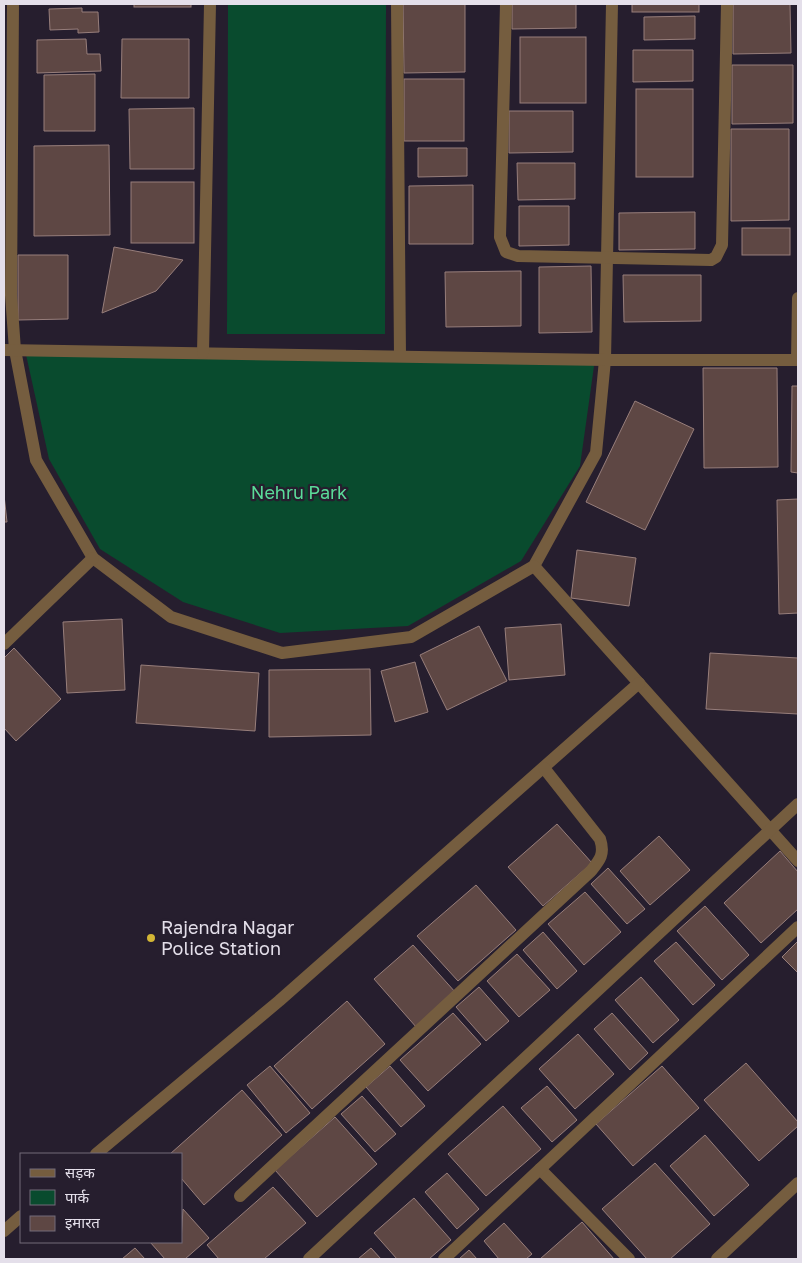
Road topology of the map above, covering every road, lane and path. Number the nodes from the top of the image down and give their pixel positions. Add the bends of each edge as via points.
1 (13, 4) edge
2 (210, 4) edge
3 (397, 4) edge
4 (506, 4) edge
5 (612, 4) edge
6 (727, 4) edge
7 (607, 256) junction
8 (798, 298) edge
9 (9, 350) edge
10 (203, 353) junction
11 (400, 356) junction
12 (605, 360) junction
13 (798, 360) edge
14 (93, 558) junction
15 (534, 566) junction
16 (4, 644) edge
17 (639, 683) junction
18 (544, 768) junction
19 (798, 804) edge
20 (771, 829) junction
21 (798, 861) edge
22 (798, 927) edge
23 (97, 1153) edge
24 (540, 1169) junction
25 (798, 1184) edge
26 (240, 1196) dead end
27 (20, 1217) edge
28 (4, 1231) edge
29 (309, 1259) edge
30 (444, 1259) edge
31 (628, 1259) edge
32 (717, 1259) edge

1 - 9 street
2 - 10 street
3 - 11 street
4 - 7 street via 502,246 506,252 518,256
5 - 7 street
6 - 7 street via 720,252 710,260
7 - 12 street
8 - 13 street
9 - 10 street
9 - 14 street via 36,460
10 - 11 street
11 - 12 street
12 - 13 street
12 - 15 street via 596,453
14 - 15 street via 171,617 282,653 411,637
14 - 16 street
15 - 17 street
17 - 18 street
17 - 20 street
18 - 23 street via 280,1001
18 - 26 street via 600,839 603,850 600,860
19 - 20 street
20 - 21 street
20 - 29 street
22 - 24 street
24 - 30 street
24 - 31 street
25 - 32 street
27 - 28 street

